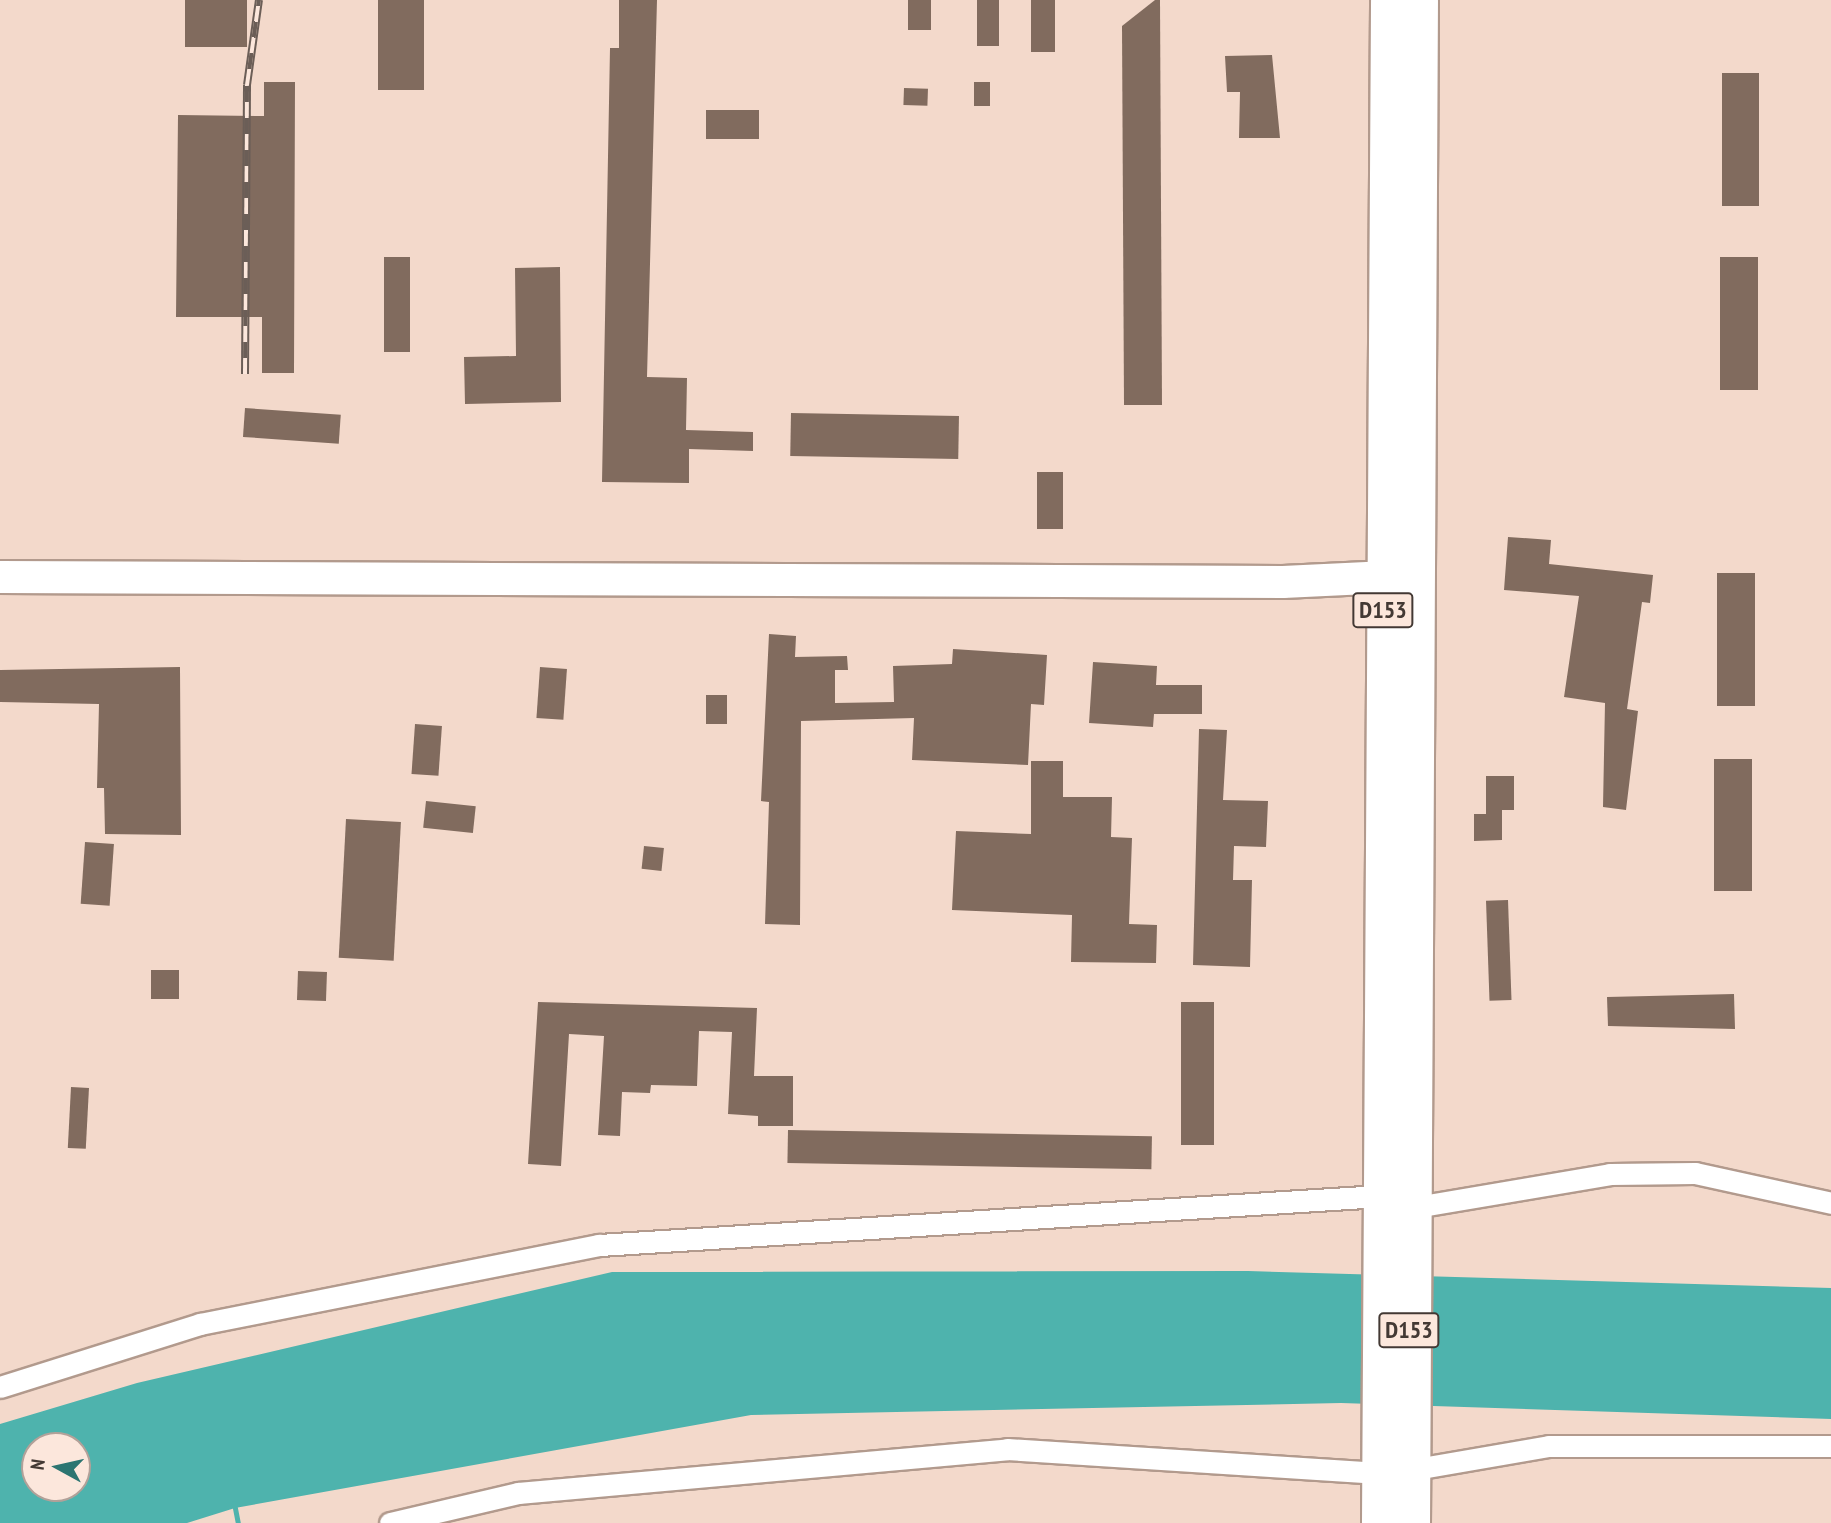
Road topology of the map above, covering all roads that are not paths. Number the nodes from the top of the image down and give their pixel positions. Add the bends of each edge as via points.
1 (1388, 0) edge
2 (1420, 0) edge
3 (0, 576) edge
4 (1399, 576) junction
5 (1831, 1203) edge
6 (1395, 1211) junction
7 (0, 1387) edge
8 (1831, 1446) edge
9 (1394, 1457) junction
10 (390, 1523) edge
11 (1379, 1523) edge
12 (1412, 1523) edge

1 - 4 main road, D153
2 - 4 main road, D153
3 - 4 main road via 1283,582
4 - 6 main road, D153
5 - 6 street via 1695,1173 1610,1174
6 - 7 street via 599,1245 200,1324
6 - 9 main road, D153
8 - 9 street via 1549,1446
9 - 10 street via 1007,1449 518,1493
9 - 11 main road, D153
9 - 12 main road, D153

